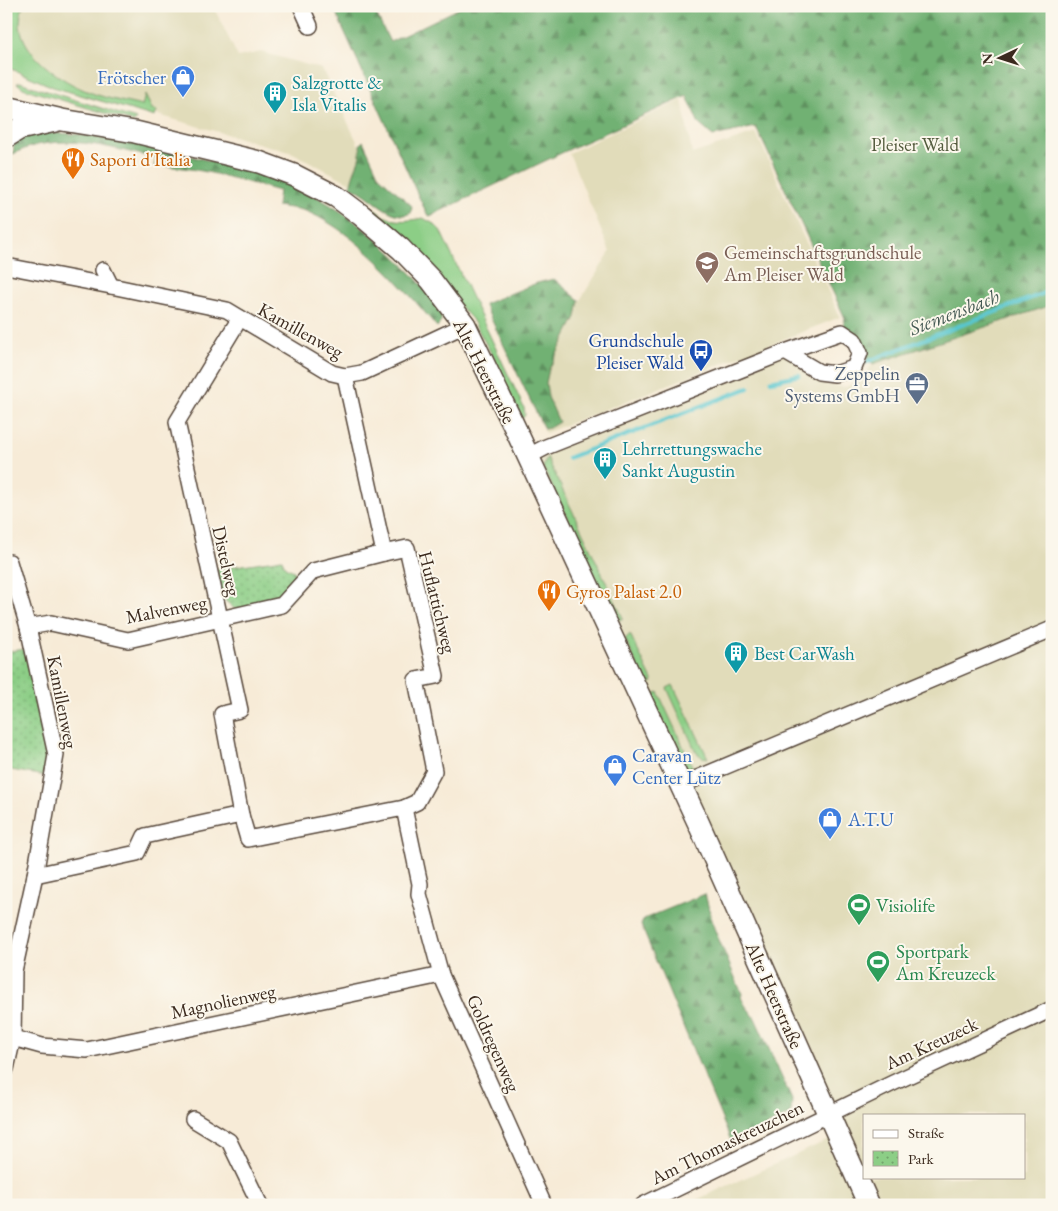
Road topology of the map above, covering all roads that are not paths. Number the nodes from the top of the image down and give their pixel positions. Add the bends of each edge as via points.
1 (301, 6) edge
2 (310, 26) dead end
3 (6, 107) edge
4 (62, 120) junction
5 (6, 137) edge
6 (6, 266) edge
7 (103, 270) dead end
8 (111, 286) junction
9 (240, 318) junction
10 (465, 325) junction
11 (785, 352) dead end
12 (345, 376) junction
13 (527, 456) junction
14 (384, 553) junction
15 (6, 562) edge
16 (220, 619) junction
17 (28, 626) junction
18 (1052, 629) edge
19 (681, 785) junction
20 (404, 808) junction
21 (241, 815) junction
22 (35, 875) junction
23 (442, 975) junction
24 (1052, 1009) edge
25 (13, 1038) junction
26 (6, 1067) edge
27 (829, 1115) junction
28 (193, 1119) dead end
29 (260, 1205) edge
30 (544, 1205) edge
31 (643, 1205) edge
32 (869, 1205) edge

1 - 2 street
3 - 4 street, Alte Heerstraße
4 - 5 street via 19,129
4 - 10 street, Alte Heerstraße via 135,132 259,162 294,175 337,198 401,249 431,280
6 - 8 street, Kamillenweg
7 - 8 street
8 - 9 street, Kamillenweg via 227,310
9 - 12 street, Kamillenweg via 332,373
9 - 16 street, Distelweg via 177,422
10 - 12 street, Kamillenweg via 362,373
10 - 13 street, Alte Heerstraße
11 - 13 street
12 - 14 street
13 - 19 street, Alte Heerstraße
14 - 16 street, Malvenweg via 313,571 282,605
14 - 20 street, Huflattichweg via 407,548 436,676 416,680 434,771 418,802
15 - 17 street, Kamillenweg via 9,562
16 - 17 street, Malvenweg via 128,640 51,623
16 - 21 street, Distelweg via 240,710 222,714
17 - 22 street, Kamillenweg via 56,755
18 - 19 street
19 - 27 street, Alte Heerstraße
20 - 21 street, Huflattichweg via 248,839
20 - 23 street, Goldregenweg via 420,884 419,894
21 - 22 street via 145,836 137,854
22 - 25 street, Kamillenweg via 14,971
23 - 25 street, Magnolienweg via 87,1050 42,1046
23 - 30 street, Goldregenweg
24 - 27 street, Am Kreuzeck
25 - 26 street, Kamillenweg
27 - 31 street, Am Thomaskreuzchen
27 - 32 street, Alte Heerstraße
28 - 29 street via 229,1141

